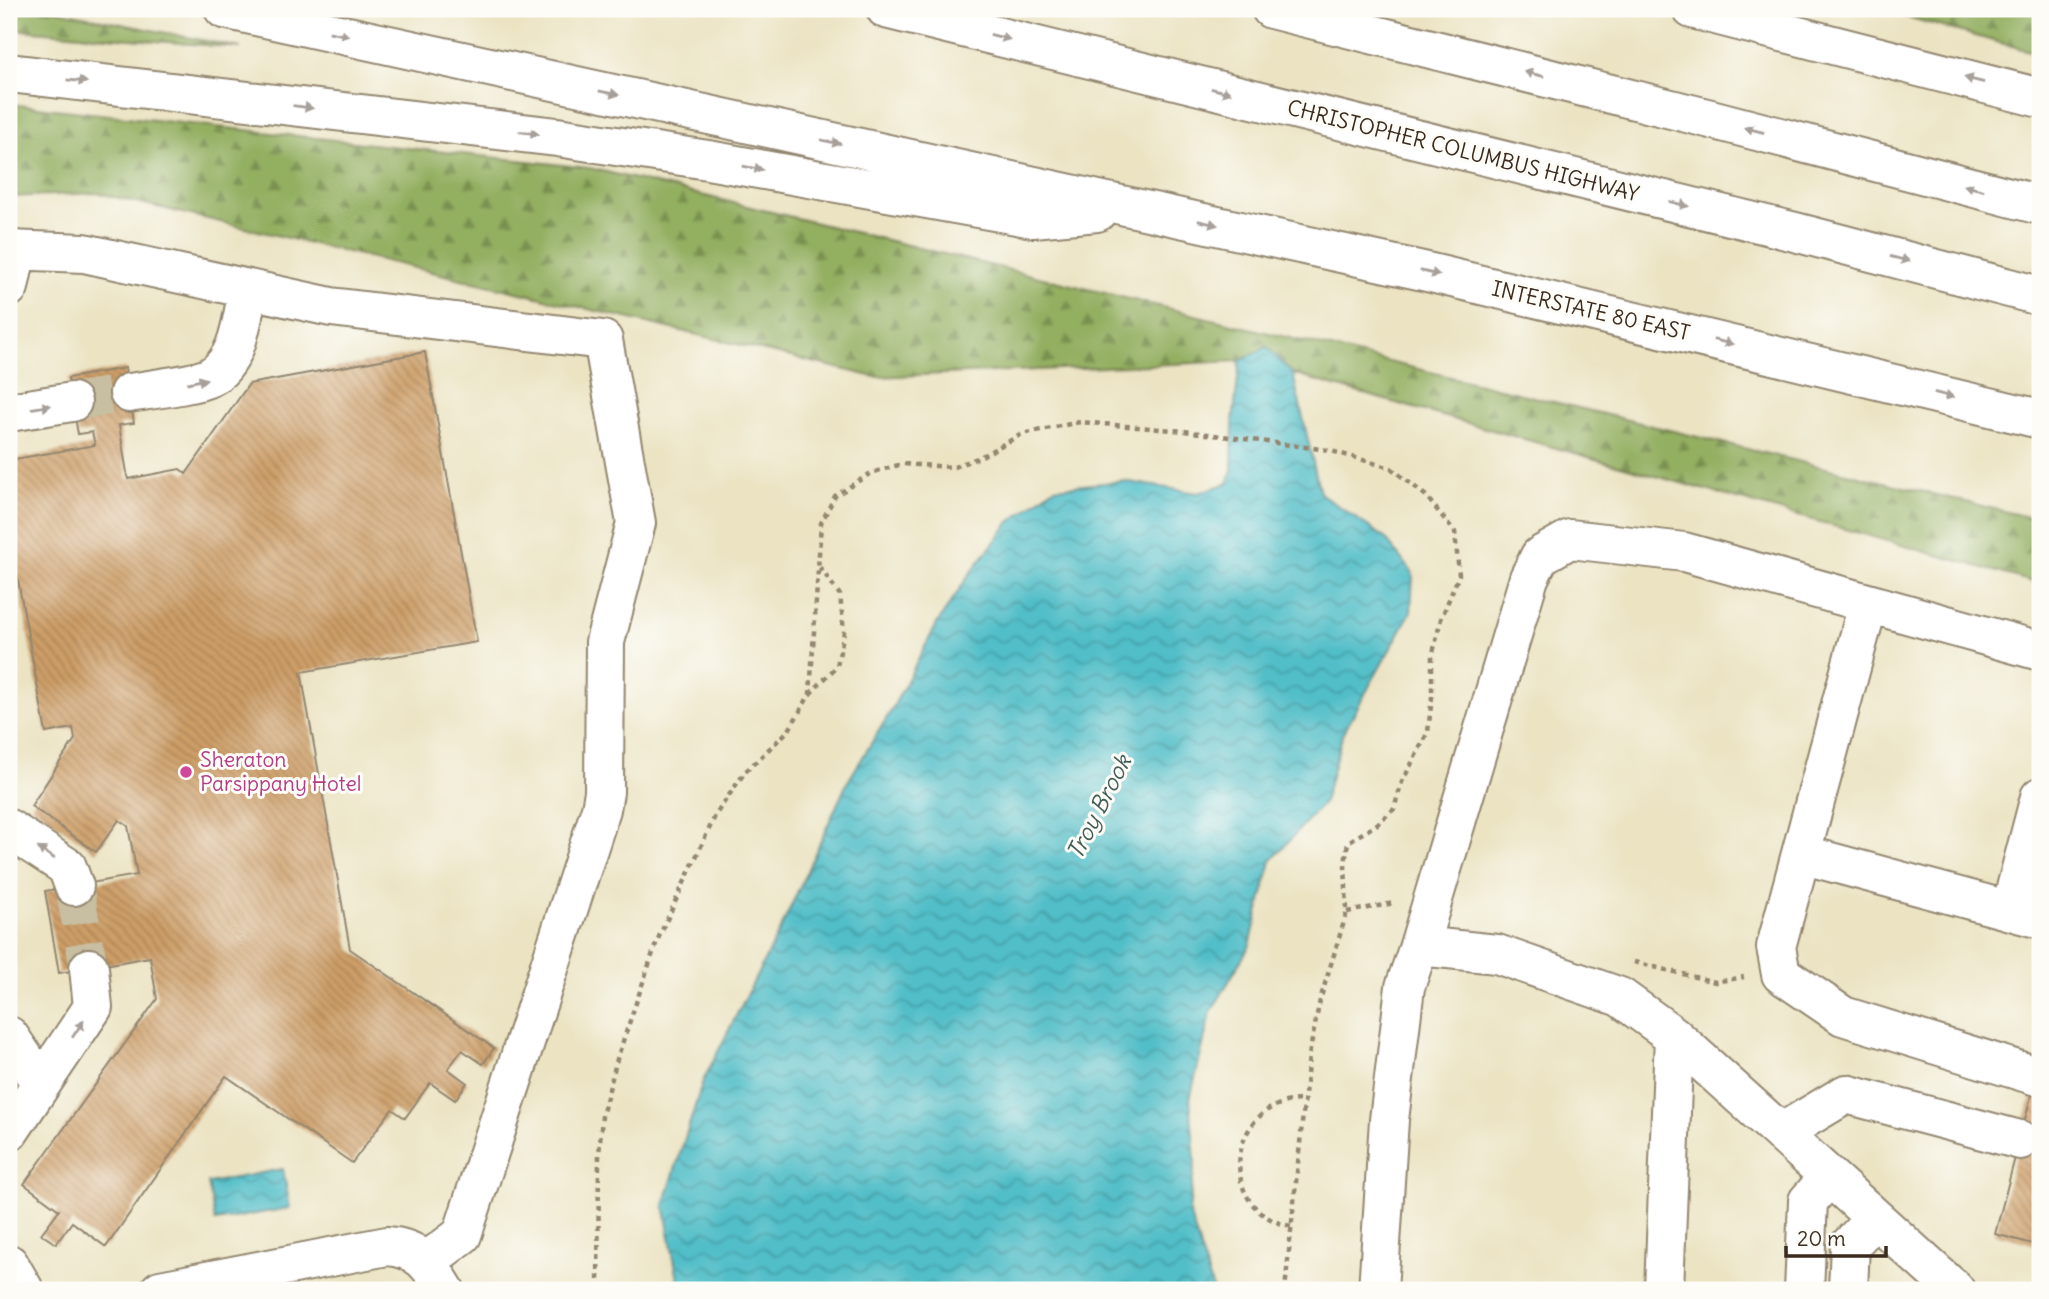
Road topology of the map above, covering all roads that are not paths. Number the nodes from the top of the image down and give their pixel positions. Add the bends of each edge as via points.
1 (224, 9) edge
2 (886, 9) edge
3 (1271, 9) edge
4 (1692, 9) edge
5 (9, 73) edge
6 (2040, 98) edge
7 (2040, 205) edge
8 (1141, 208) junction
9 (13, 250) edge
10 (9, 287) edge
11 (248, 290) junction
12 (2040, 296) edge
13 (130, 393) tunnel mouth
14 (72, 402) tunnel mouth
15 (9, 412) edge
16 (2040, 419) edge
17 (1868, 604) junction
18 (2040, 651) edge
19 (2040, 797) edge
20 (9, 829) edge
21 (1801, 854) junction
22 (74, 886) tunnel mouth
23 (2025, 915) edge
24 (1419, 946) junction
25 (89, 968) tunnel mouth
26 (9, 1036) edge
27 (1674, 1036) junction
28 (2037, 1076) dead end
29 (41, 1083) junction
30 (9, 1132) edge
31 (1781, 1133) junction
32 (2020, 1140) dead end
33 (1829, 1177) junction
34 (1875, 1218) junction
35 (9, 1264) edge
36 (436, 1276) edge
37 (24, 1290) edge
38 (160, 1290) edge
39 (1378, 1290) edge
40 (1664, 1290) edge
41 (1804, 1290) edge
42 (1848, 1290) edge
43 (1955, 1290) edge

1 -> 8 main road, INTERSTATE 80 EAST
2 -> 12 main road, CHRISTOPHER COLUMBUS HIGHWAY
7 -> 3 main road
6 -> 4 main road
5 -> 8 main road via 557,137 1033,218
8 -> 16 main road, INTERSTATE 80 EAST
9 - 10 main road
9 - 11 main road via 84,253
13 -> 11 main road via 209,378 224,366 233,350
11 - 36 main road via 331,307 603,340 636,523 605,642 603,801 462,1235
15 -> 14 main road
17 - 18 main road
17 - 21 main road
17 - 24 main road via 1684,552 1570,539 1539,556
19 - 23 main road
22 -> 20 main road via 67,867
21 - 23 main road
21 - 28 main road via 1776,947 1781,974 1843,1016
24 - 27 main road via 1497,954 1583,982 1620,997
24 - 39 main road via 1405,987 1389,1121
29 -> 25 main road via 93,1007
26 - 29 main road
27 - 31 main road
27 - 40 main road
29 - 30 main road
31 - 32 main road via 1846,1094
31 - 33 main road
33 - 34 main road
33 - 41 main road via 1808,1201
34 - 42 main road via 1850,1245
34 - 43 main road
35 - 37 main road
36 - 38 main road via 401,1247 387,1246

